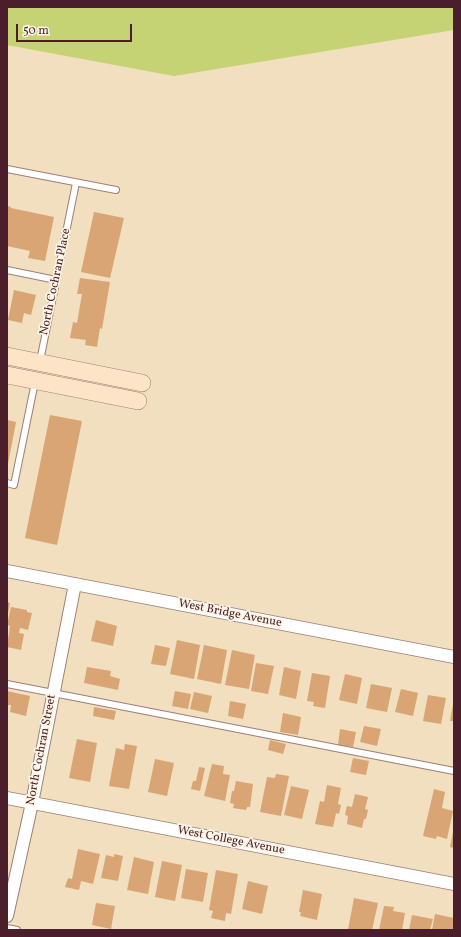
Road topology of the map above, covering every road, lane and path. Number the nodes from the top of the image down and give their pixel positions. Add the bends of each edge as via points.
1 (7, 169) edge
2 (76, 183) junction
3 (116, 190) dead end
4 (7, 270) edge
5 (56, 280) junction
6 (7, 356) edge
7 (39, 362) junction
8 (7, 375) edge
9 (36, 381) junction
10 (142, 383) dead end
11 (138, 401) dead end
12 (7, 483) edge
13 (7, 571) edge
14 (75, 584) junction
15 (454, 657) edge
16 (7, 684) edge
17 (53, 693) junction
18 (454, 771) edge
19 (7, 798) edge
20 (32, 802) junction
21 (454, 884) edge
22 (7, 916) edge
23 (7, 928) edge
24 (18, 930) edge

1 - 2 lane
2 - 3 lane
2 - 5 lane, North Cochran Place
4 - 5 lane
5 - 7 lane, North Cochran Place
6 - 7 street
7 - 9 street, North Cochran Place
7 - 10 street
8 - 9 street
9 - 11 street
9 - 12 lane via 14,485
13 - 14 street, West Bridge Avenue
14 - 15 street, West Bridge Avenue
14 - 17 street, North Cochran Street
16 - 17 lane
17 - 18 lane
17 - 20 street, North Cochran Street
19 - 20 street, West College Avenue
20 - 21 street, West College Avenue
20 - 22 street, North Cochran Street
23 - 24 lane

